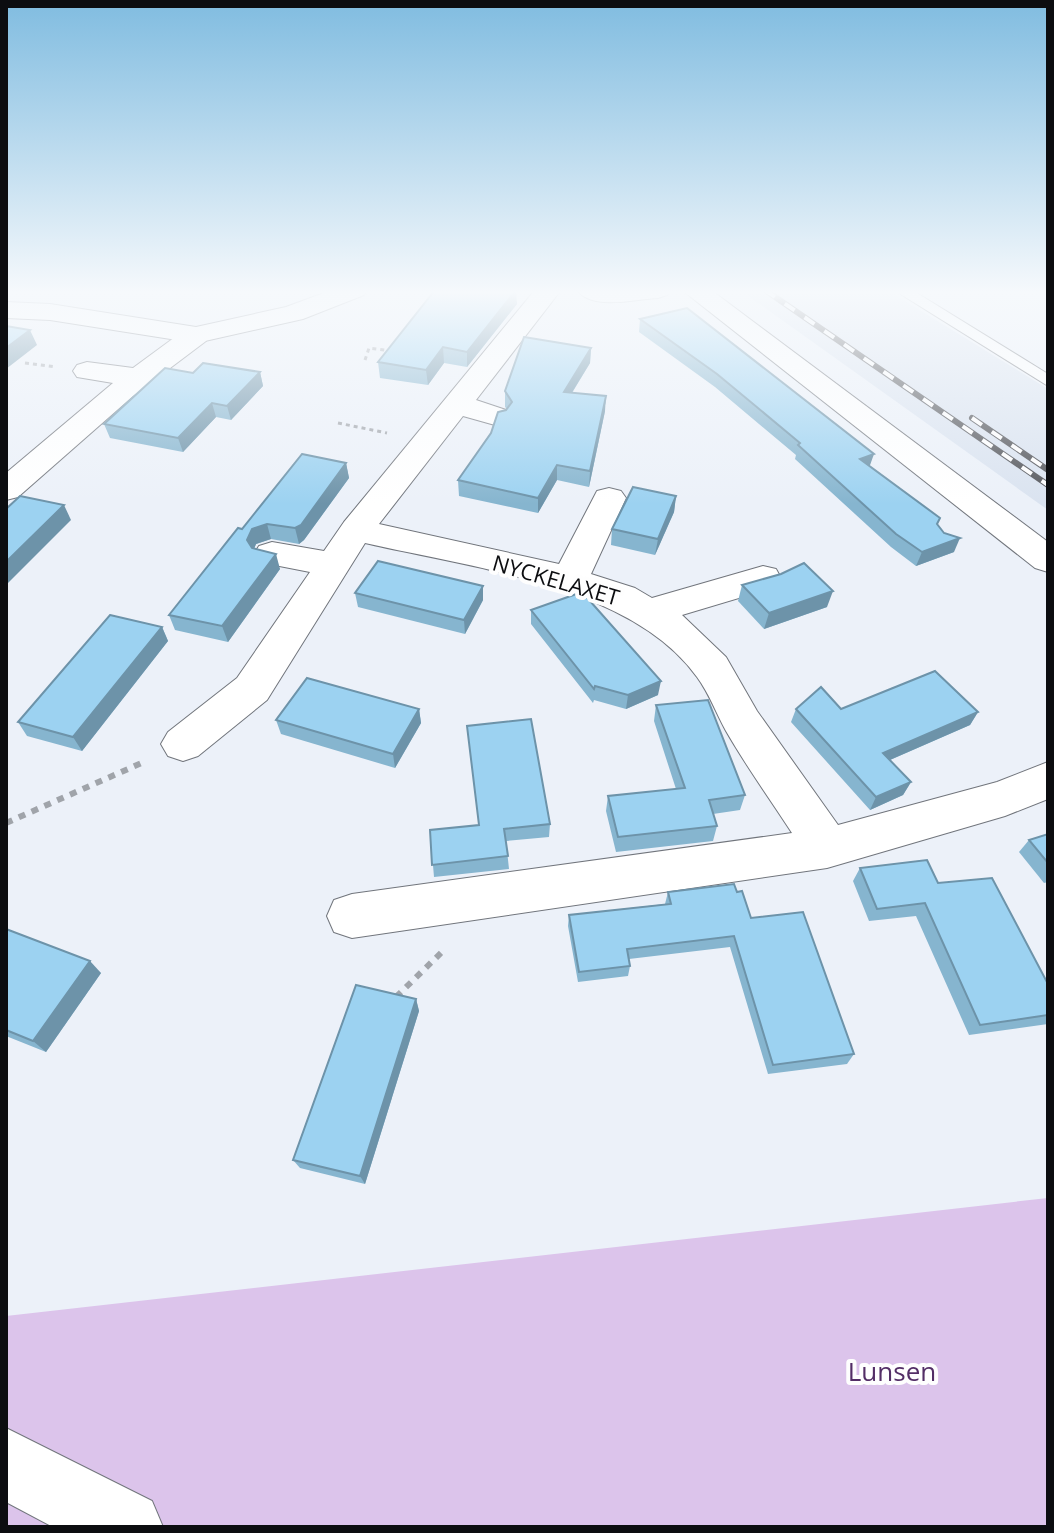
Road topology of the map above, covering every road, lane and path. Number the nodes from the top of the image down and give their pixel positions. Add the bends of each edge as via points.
1 (161, 362) edge
2 (491, 362) edge
3 (767, 362) edge
4 (1017, 362) edge
5 (87, 371) dead end
6 (139, 378) junction
7 (1048, 381) edge
8 (457, 404) junction
9 (495, 416) edge
10 (338, 423) dead end
11 (427, 441) junction
12 (6, 490) edge
13 (609, 498) dead end
14 (356, 530) junction
15 (272, 554) edge
16 (1048, 560) edge
17 (334, 564) junction
18 (763, 578) edge
19 (570, 580) junction
20 (649, 612) junction
21 (183, 744) joint
22 (1048, 780) edge
23 (6, 823) edge
24 (827, 848) junction
25 (352, 916) dead end
26 (6, 1463) edge
27 (126, 1527) edge

1 - 6 street
2 - 8 street
3 - 16 street via 982,527
4 - 7 lane
5 - 6 street
6 - 12 street
8 - 9 street
8 - 11 street
10 - 11 path
11 - 14 street
13 - 19 street
14 - 17 street
14 - 19 street, NYCKELAXET
15 - 17 street
17 - 21 street via 252,689
18 - 20 street
19 - 20 street, NYCKELAXET
20 - 24 street, NYCKELAXET via 712,667 742,722
21 - 23 path
22 - 24 street via 1005,798
24 - 25 street
26 - 27 street

